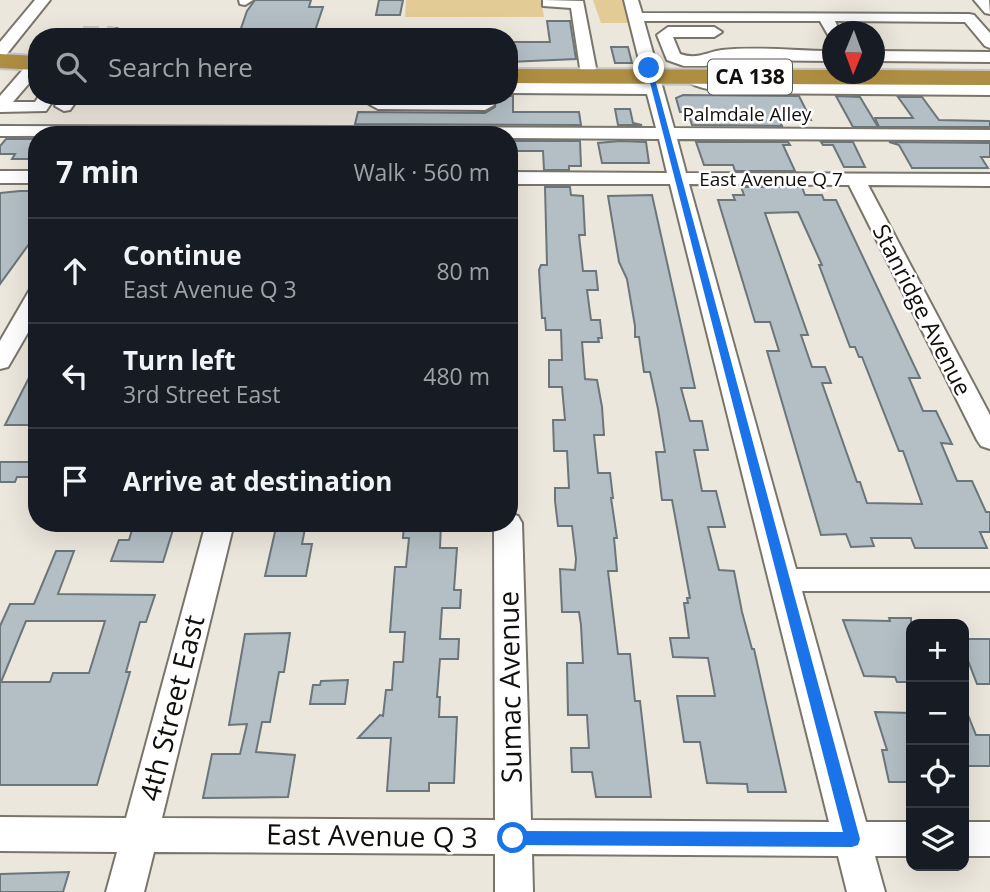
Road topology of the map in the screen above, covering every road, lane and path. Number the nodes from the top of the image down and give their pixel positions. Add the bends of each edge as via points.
1 (43, 0) edge
2 (666, 0) edge
3 (981, 0) edge
4 (548, 3) dead end
5 (990, 10) edge
6 (672, 17) junction
7 (825, 17) junction
8 (969, 18) junction
9 (990, 18) edge
10 (827, 21) edge
11 (634, 22) edge
12 (714, 32) dead end
13 (989, 45) edge
14 (0, 52) edge
15 (822, 56) edge
16 (885, 56) edge
17 (0, 61) edge
18 (28, 62) edge
19 (28, 63) edge
20 (587, 68) junction
21 (822, 69) edge
22 (885, 69) edge
23 (990, 69) edge
24 (28, 73) edge
25 (690, 77) junction
26 (651, 78) junction
27 (990, 78) edge
28 (518, 85) edge
29 (518, 88) edge
30 (990, 90) edge
31 (518, 95) edge
32 (41, 105) edge
33 (544, 105) dead end
34 (0, 107) edge
35 (0, 113) edge
36 (32, 114) dead end
37 (0, 131) edge
38 (28, 131) edge
39 (518, 133) edge
40 (667, 134) junction
41 (990, 135) edge
42 (0, 177) edge
43 (28, 177) edge
44 (518, 178) edge
45 (678, 179) junction
46 (855, 179) junction
47 (989, 181) edge
48 (28, 312) edge
49 (0, 362) edge
50 (990, 440) edge
51 (218, 532) edge
52 (508, 532) edge
53 (785, 580) junction
54 (990, 580) edge
55 (140, 833) junction
56 (0, 834) edge
57 (513, 838) junction
58 (852, 839) junction
59 (906, 839) edge
60 (969, 839) edge
61 (990, 839) edge
62 (125, 892) edge
63 (514, 892) edge
64 (866, 892) edge

1 - 14 street
2 - 6 street
3 - 5 street
4 - 20 street via 578,4
6 - 7 street
6 - 11 street
7 - 8 street
7 - 10 street
8 - 9 street
8 - 13 street
11 - 26 street
12 - 15 street via 665,35 677,60 714,60 722,55
13 - 16 street
14 - 18 highway
17 - 19 highway
20 - 26 highway, CA 138
20 - 28 highway, CA 138
21 - 26 highway, CA 138
22 - 23 highway
24 - 34 street
25 - 26 highway, CA 138
25 - 27 highway, CA 138
25 - 30 street via 734,88
26 - 29 highway, CA 138
26 - 40 street
31 - 33 street
32 - 34 street
35 - 36 street
37 - 38 street, Palmdale Alley
39 - 40 street, Palmdale Alley
40 - 41 street, Palmdale Alley
40 - 45 street
42 - 43 street
44 - 45 street, East Avenue Q 7
45 - 46 street, East Avenue Q 7
45 - 53 street
46 - 47 street, East Avenue Q 7
46 - 50 street, Stanridge Avenue
48 - 49 street
51 - 55 street, 4th Street East
52 - 57 street, Sumac Avenue
53 - 54 street
53 - 58 street
55 - 56 street, East Avenue Q 3
55 - 57 street, East Avenue Q 3
55 - 62 street, 4th Street East
57 - 58 street, East Avenue Q 3
57 - 63 street, Sumac Avenue
58 - 59 street, East Avenue Q 3
58 - 64 street
60 - 61 street

